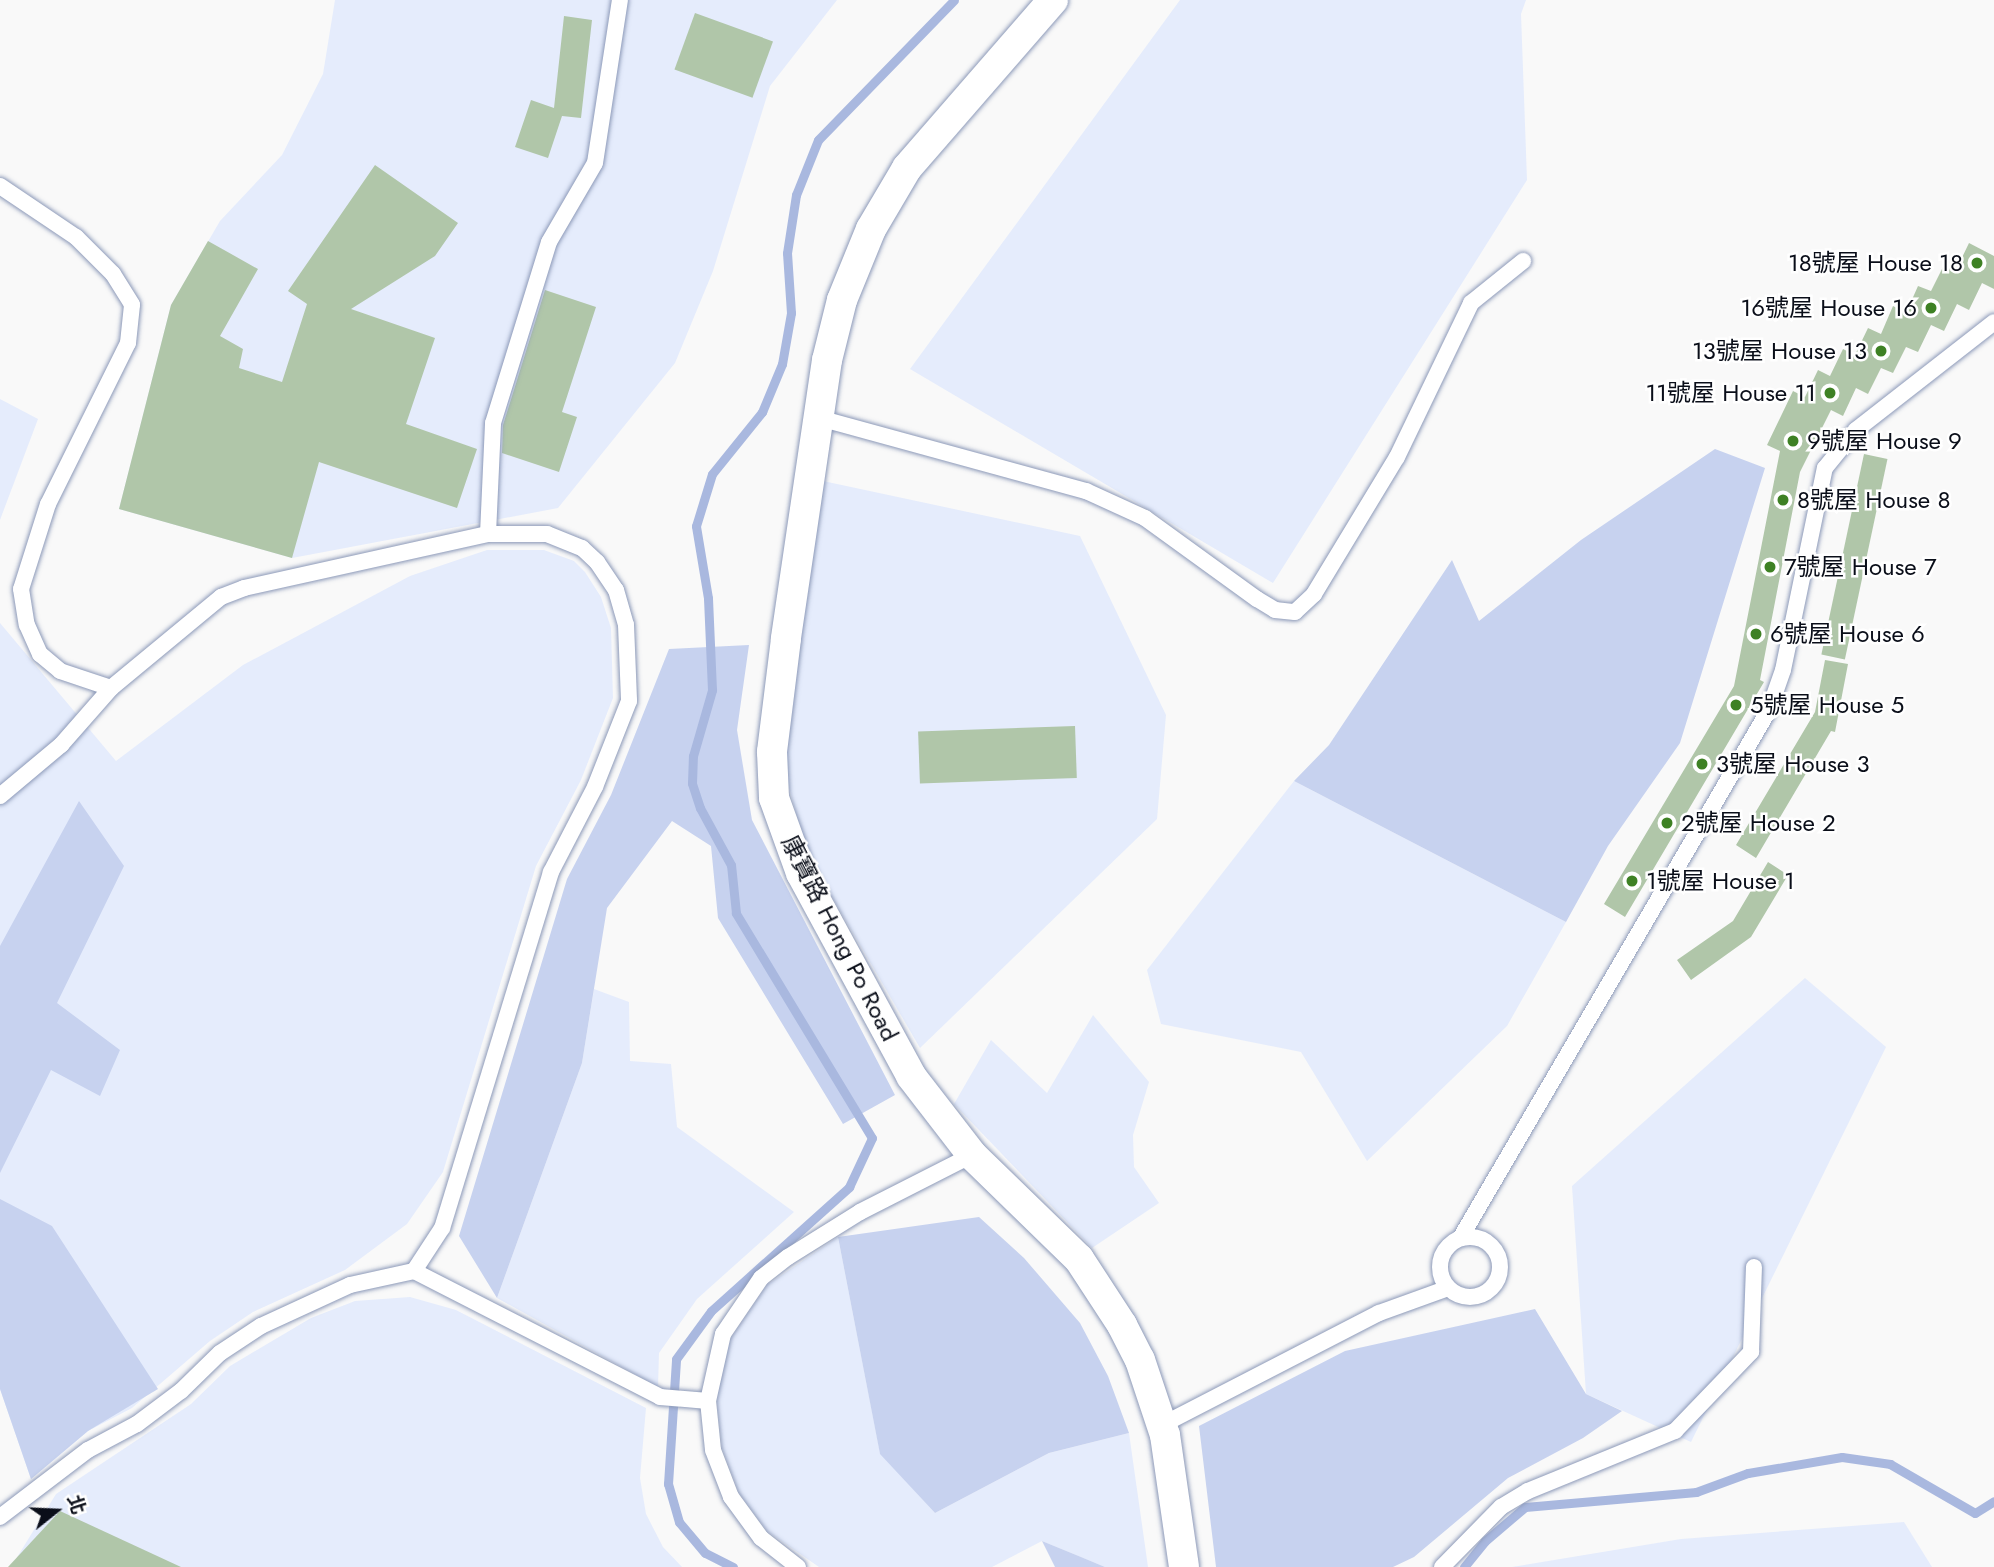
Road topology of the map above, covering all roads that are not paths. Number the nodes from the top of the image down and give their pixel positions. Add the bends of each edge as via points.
1 (620, 0) edge
2 (1054, 0) edge
3 (0, 186) edge
4 (1523, 261) dead end
5 (1994, 322) edge
6 (819, 418) junction
7 (488, 534) junction
8 (111, 688) junction
9 (0, 796) edge
10 (972, 1155) junction
11 (1461, 1237) junction
12 (1754, 1267) dead end
13 (414, 1271) junction
14 (1448, 1288) junction
15 (708, 1401) junction
16 (1162, 1425) junction
17 (0, 1517) edge
18 (798, 1567) edge
19 (1184, 1567) edge
20 (1442, 1567) edge

1 - 7 lane via 595,163 549,242 493,423
2 - 6 street, 康寶路 Hong Po Road via 929,140 871,229 833,330
3 - 8 lane via 76,237 113,274 132,304 128,343 48,504 21,589 27,625 40,654 60,671
4 - 6 lane via 1471,303 1397,457 1314,594 1295,612 1275,610 1145,518 1086,491
5 - 11 lane via 1856,430 1825,468 1781,677 1769,710
6 - 10 street, 康寶路 Hong Po Road via 772,752 774,798 801,873 905,1065
7 - 8 lane via 221,597
7 - 13 lane via 547,534 582,548 597,562 616,590 626,625 629,701 595,787 551,872 442,1228
8 - 9 lane via 61,745
10 - 15 lane via 860,1212 761,1278 723,1334
10 - 16 street, 康寶路 Hong Po Road via 1053,1230 1102,1291 1140,1360
11 - 14 lane via 1440,1259
11 - 14 lane via 1489,1243 1499,1260 1497,1279 1475,1297
12 - 20 lane via 1751,1352 1675,1431 1528,1491 1501,1507
13 - 15 lane via 660,1397
13 - 17 lane via 350,1286 261,1326 220,1353 170,1400 88,1450
14 - 16 lane via 1379,1312
15 - 18 lane via 713,1450 731,1497 761,1538
16 - 19 street, 康寶路 Hong Po Road

